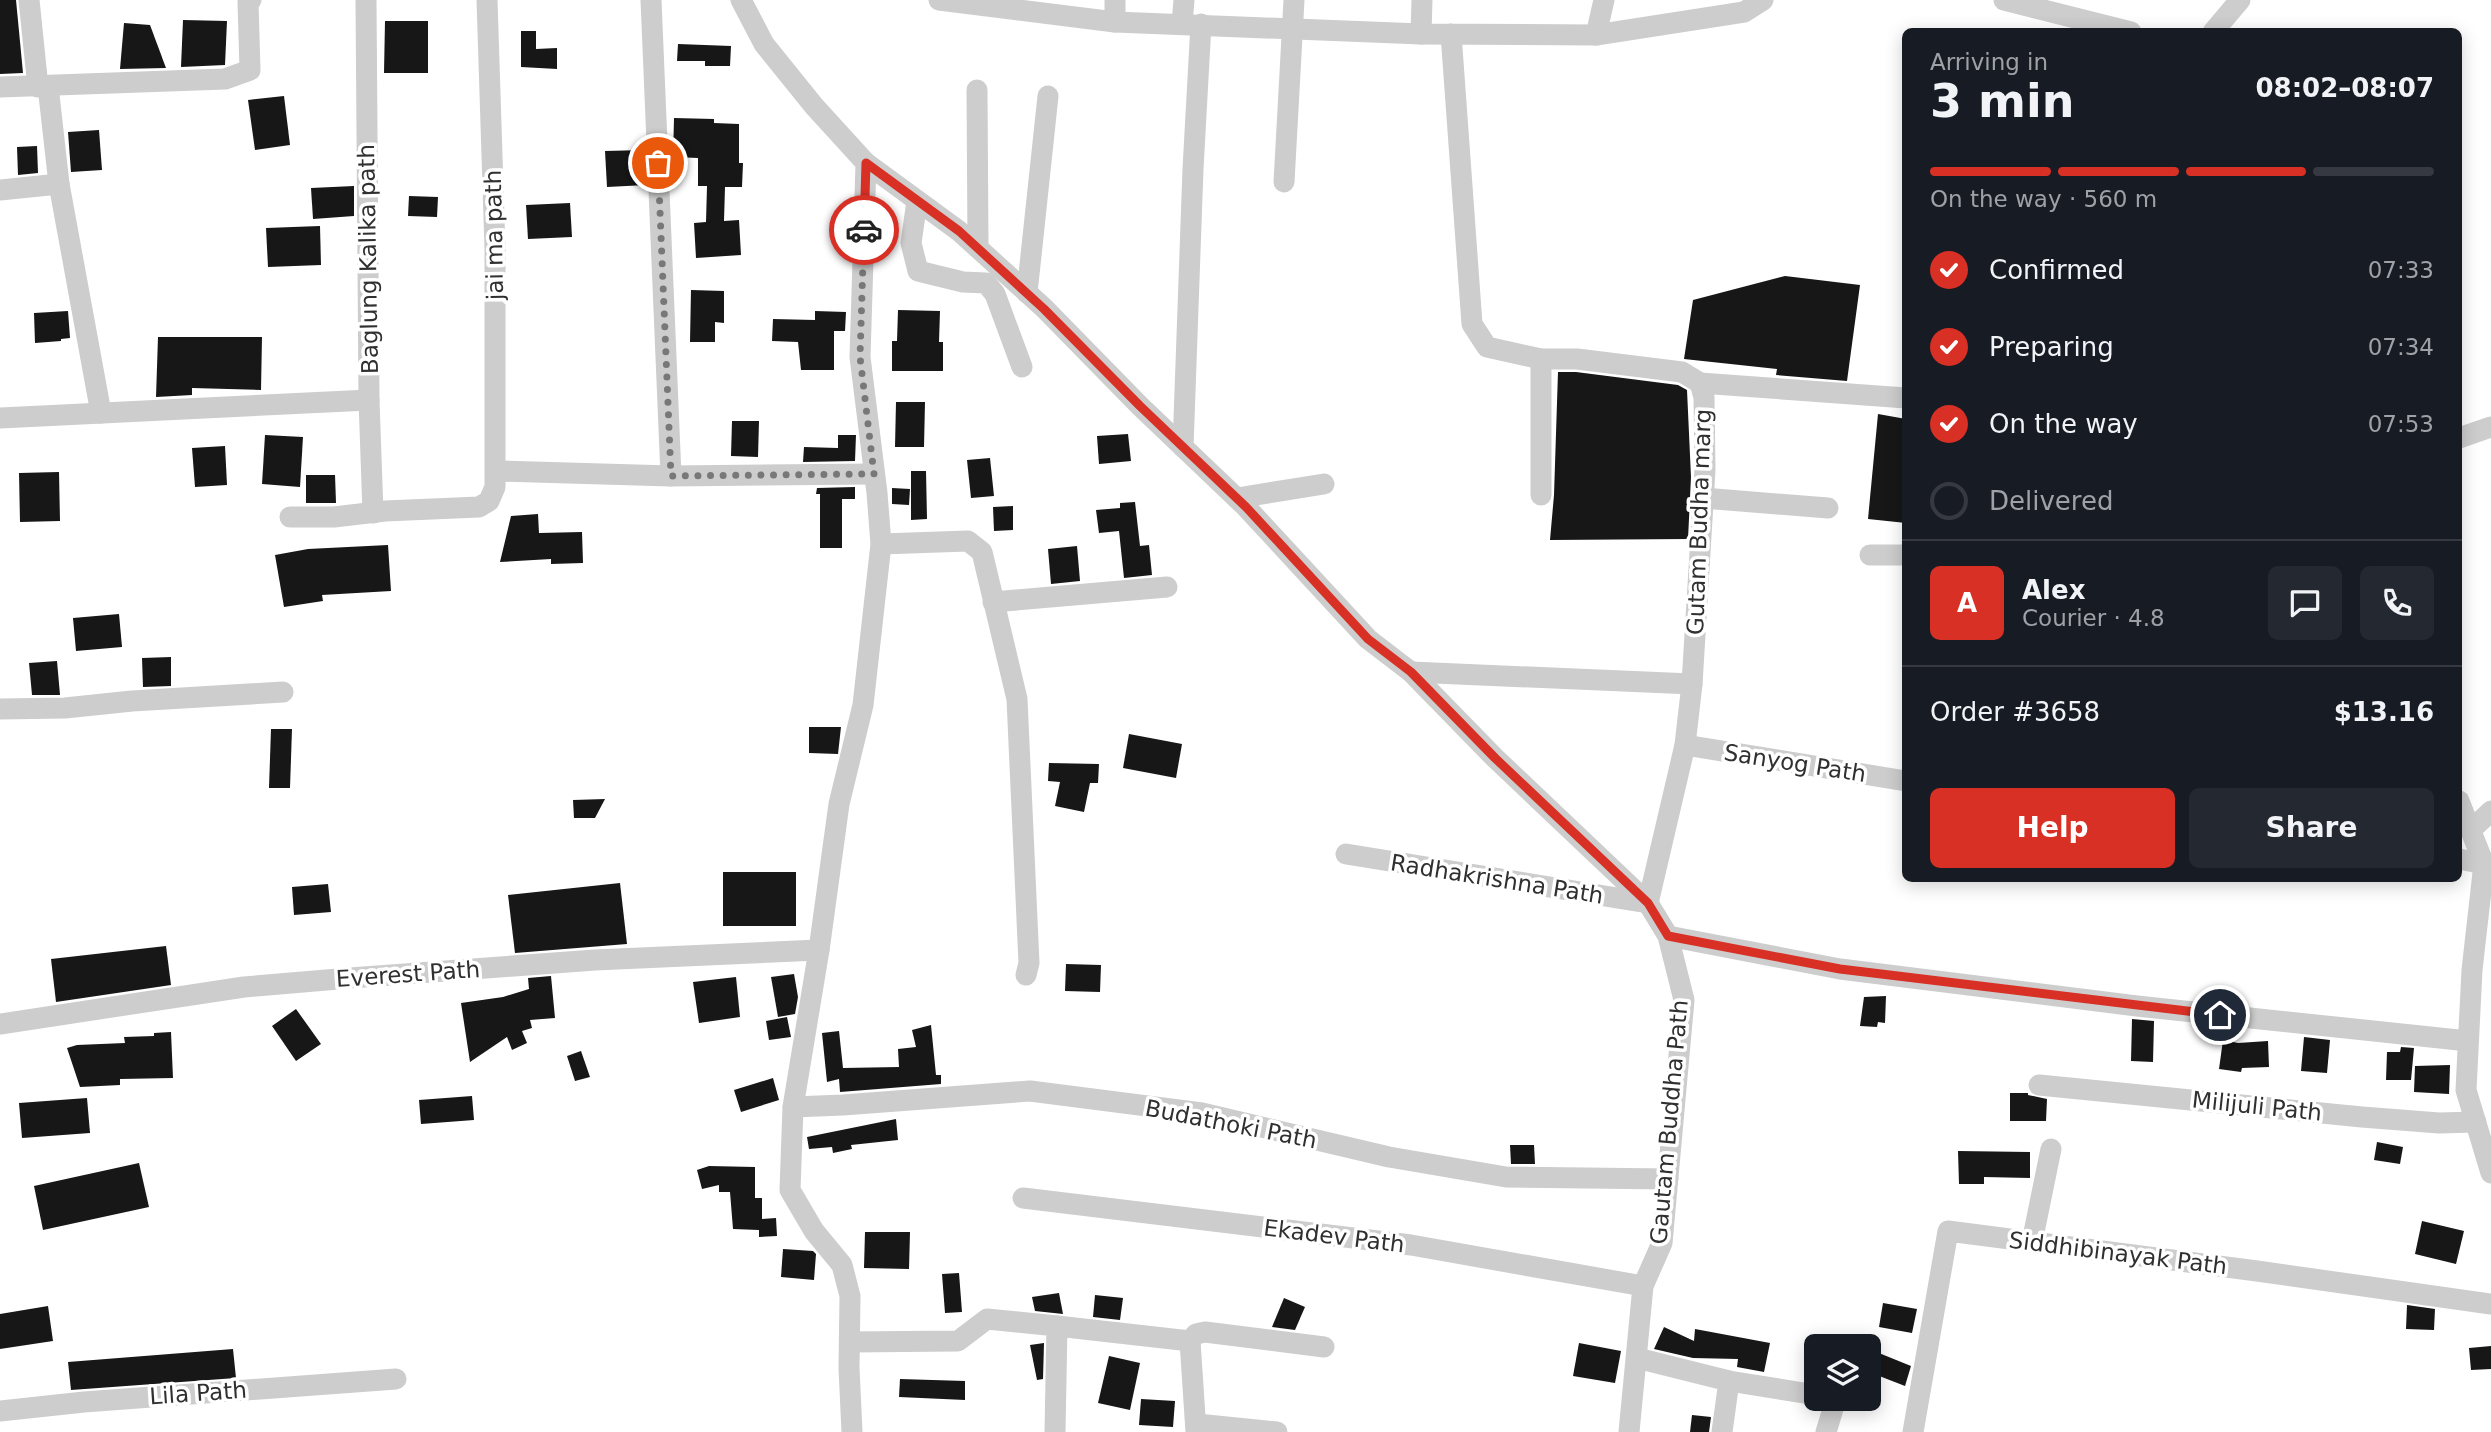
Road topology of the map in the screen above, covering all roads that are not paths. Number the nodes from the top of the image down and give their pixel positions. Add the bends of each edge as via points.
1 (29, 0) edge
2 (366, 0) edge
3 (487, 0) edge
4 (651, 0) edge
5 (741, 0) edge
6 (1115, 0) edge
7 (1184, 0) edge
8 (1294, 0) edge
9 (1422, 0) edge
10 (1604, 0) edge
11 (1763, 0) edge
12 (2004, 0) edge
13 (2240, 0) edge
14 (249, 1) edge
15 (951, 1) edge
16 (1033, 6) edge
17 (1115, 22) junction
18 (1192, 24) junction
19 (2115, 28) edge
20 (2216, 28) edge
21 (1293, 30) junction
22 (1422, 34) junction
23 (1451, 34) junction
24 (1596, 35) junction
25 (43, 86) junction
26 (0, 87) edge
27 (977, 90) dead end
28 (1048, 96) dead end
29 (866, 163) junction
30 (1283, 182) dead end
31 (59, 184) junction
32 (0, 190) edge
33 (917, 201) junction
34 (978, 246) junction
35 (1027, 293) junction
36 (1541, 359) junction
37 (1022, 368) dead end
38 (1700, 383) junction
39 (1902, 398) edge
40 (369, 400) junction
41 (101, 413) junction
42 (0, 418) edge
43 (2491, 426) edge
44 (2462, 437) edge
45 (1183, 447) junction
46 (496, 471) junction
47 (874, 474) junction
48 (671, 476) junction
49 (1324, 484) dead end
50 (1541, 495) dead end
51 (1237, 498) junction
52 (1703, 498) junction
53 (1828, 508) dead end
54 (373, 513) junction
55 (290, 517) dead end
56 (881, 544) junction
57 (1870, 555) dead end
58 (1902, 555) edge
59 (1167, 587) dead end
60 (993, 602) junction
61 (1411, 672) junction
62 (1692, 684) junction
63 (284, 692) dead end
64 (0, 709) edge
65 (1685, 745) junction
66 (1902, 780) edge
67 (2462, 807) edge
68 (2491, 811) edge
69 (2472, 829) junction
70 (1346, 854) dead end
71 (2462, 860) edge
72 (2488, 868) edge
73 (1648, 903) junction
74 (1668, 936) junction
75 (819, 950) junction
76 (1027, 975) dead end
77 (0, 1024) edge
78 (2468, 1041) junction
79 (2039, 1085) dead end
80 (793, 1107) junction
81 (2476, 1122) junction
82 (2051, 1149) dead end
83 (2491, 1173) edge
84 (1668, 1179) junction
85 (1023, 1198) dead end
86 (2032, 1242) junction
87 (1643, 1286) junction
88 (2491, 1304) edge
89 (1057, 1326) junction
90 (1190, 1341) junction
91 (850, 1342) junction
92 (1324, 1348) dead end
93 (1637, 1358) junction
94 (396, 1379) dead end
95 (1729, 1381) junction
96 (1804, 1393) edge
97 (0, 1411) edge
98 (1832, 1411) edge
99 (1196, 1428) edge
100 (852, 1432) edge
101 (1055, 1432) edge
102 (1277, 1432) edge
103 (1629, 1432) edge
104 (1722, 1432) edge
105 (1826, 1432) edge
106 (1913, 1432) edge

1 - 25 street
2 - 40 street, Baglung Kalika path
3 - 46 street, jai ma path
4 - 48 street
5 - 29 street via 764,44
6 - 17 street
7 - 18 street
8 - 21 street
9 - 22 street
10 - 24 street
11 - 24 street via 1744,12
12 - 19 street
13 - 20 street
14 - 25 street via 250,70 225,79
15 - 16 street
16 - 17 street
17 - 18 street
18 - 21 street
18 - 45 street via 1193,169
21 - 22 street
21 - 30 street
22 - 23 street
23 - 24 street
23 - 36 street, Gutam Budha marg via 1472,324 1487,347
25 - 26 street
25 - 31 street
27 - 34 street
28 - 35 street
29 - 33 street
29 - 47 street via 860,357
31 - 32 street
31 - 41 street
33 - 34 street
33 - 37 street via 911,243 918,271 986,284 995,295
34 - 35 street
35 - 45 street
36 - 38 street, Gutam Budha marg via 1682,372
36 - 50 street
38 - 39 street
38 - 52 street, Gutam Budha marg via 1704,397
40 - 41 street, Baglung Kalika path
40 - 54 street
41 - 42 street, Baglung Kalika path
43 - 44 street
45 - 51 street
46 - 48 street
46 - 54 street, jai ma path via 489,501 480,507
47 - 48 street
47 - 56 street
49 - 51 street
51 - 61 street via 1368,639
52 - 53 street
52 - 62 street, Gutam Budha marg
54 - 55 street, jai ma path
56 - 60 street via 968,541 982,552
56 - 75 street via 863,705 839,804
57 - 58 street
59 - 60 street
60 - 76 street via 1017,699
61 - 62 street
61 - 73 street
62 - 65 street, Gutam Budha marg
63 - 64 street
65 - 66 street, Sanyog Path
65 - 73 street, Gutam Budha marg
67 - 69 street
68 - 69 street
69 - 72 street
70 - 73 street, Radhakrishna Path
71 - 72 street
72 - 78 street via 2472,970
73 - 74 street
74 - 78 street via 1853,971
74 - 84 street, Gautam Buddha Path via 1684,1000
75 - 77 street, Everest Path via 608,959 244,987
75 - 80 street
78 - 81 street via 2466,1090
79 - 81 street, Milijuli Path via 2362,1117
80 - 84 street, Budathoki Path via 1030,1091 1202,1113 1388,1157 1506,1177
80 - 91 street via 790,1190 814,1231 842,1265 850,1296
81 - 83 street
82 - 86 street
84 - 87 street, Gautam Buddha Path via 1662,1243
85 - 87 street, Ekadev Path via 1411,1245
86 - 88 street, Siddhibinayak Path
86 - 106 street, Siddhibinayak Path via 1948,1231
87 - 93 street, Gautam Buddha Path
89 - 90 street
89 - 91 street via 987,1319 958,1341
89 - 101 street
90 - 92 street via 1205,1332
90 - 99 street
91 - 100 street
93 - 95 street
93 - 103 street, Gautam Buddha Path
94 - 97 street, Lila Path
95 - 96 street
95 - 104 street
98 - 105 street
99 - 102 street

